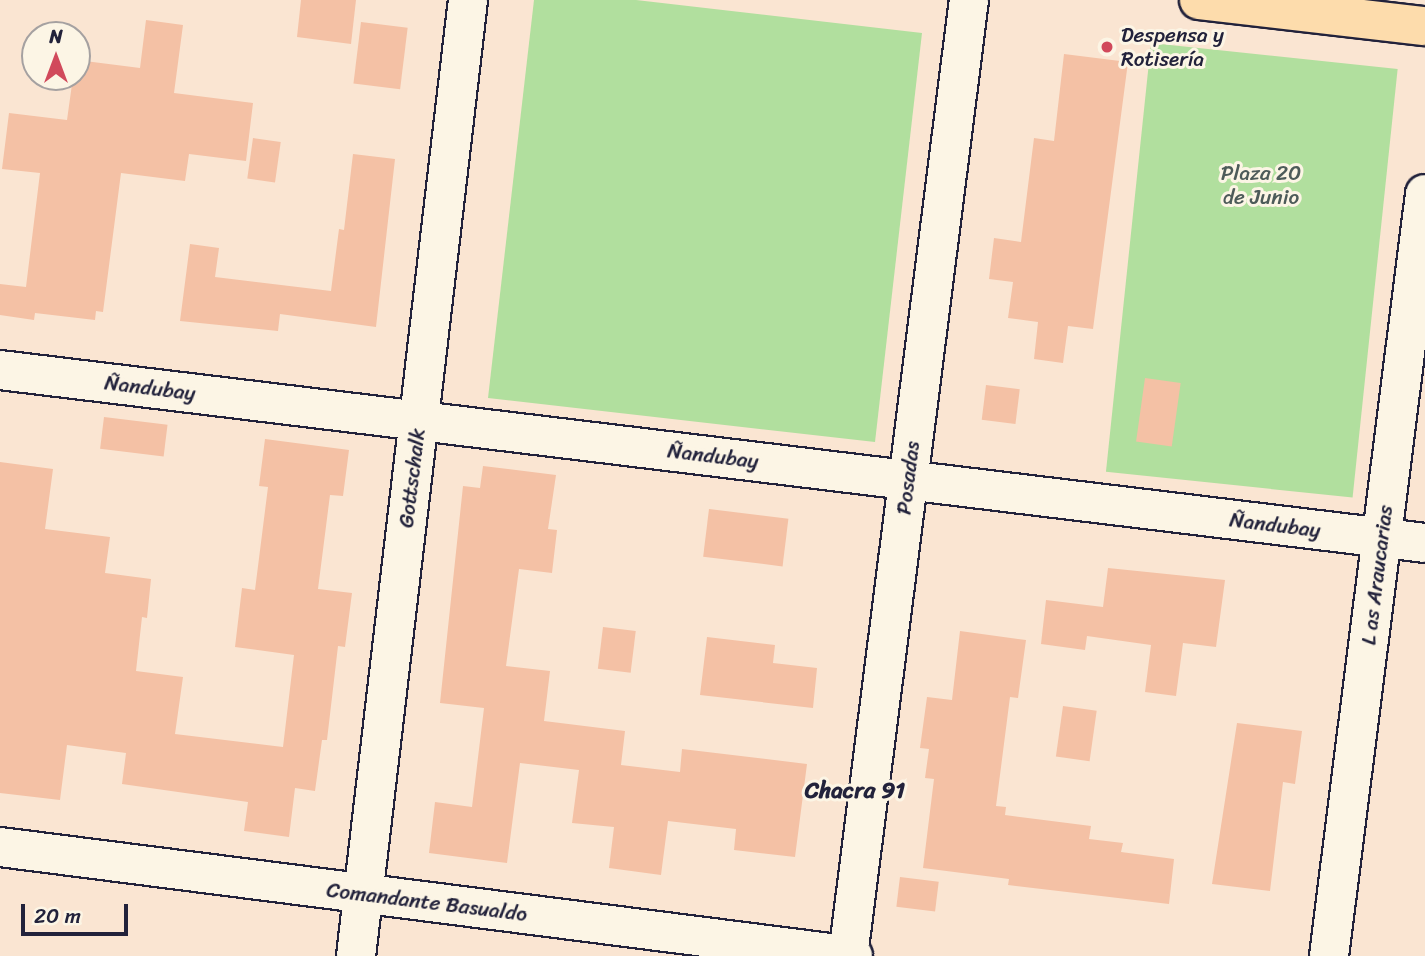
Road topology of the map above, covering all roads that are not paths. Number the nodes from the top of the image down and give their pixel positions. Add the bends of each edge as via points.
1 (468, 0) edge
2 (969, 0) edge
3 (1199, 0) edge
4 (1279, 5) edge
5 (1425, 26) edge
6 (1425, 194) edge
7 (0, 370) edge
8 (419, 420) junction
9 (908, 480) junction
10 (1382, 538) junction
11 (1425, 543) edge
12 (0, 847) edge
13 (363, 894) junction
14 (356, 956) edge
15 (848, 956) edge
16 (853, 956) edge
17 (1329, 956) edge

1 - 8 street, Gottschalk
2 - 9 street, Posadas
3 - 4 main road
4 - 5 main road
6 - 10 street, L as Araucarias
7 - 8 street, Ñandubay
8 - 9 street, Ñandubay
8 - 13 street, Gottschalk
9 - 10 street, Ñandubay
9 - 15 street, Posadas
10 - 11 street, Ñandubay
10 - 17 street, L as Araucarias
12 - 13 street, Comandante Basualdo
13 - 14 street, Gottschalk
13 - 15 street, Comandante Basualdo
15 - 16 street, Comandante Basualdo

